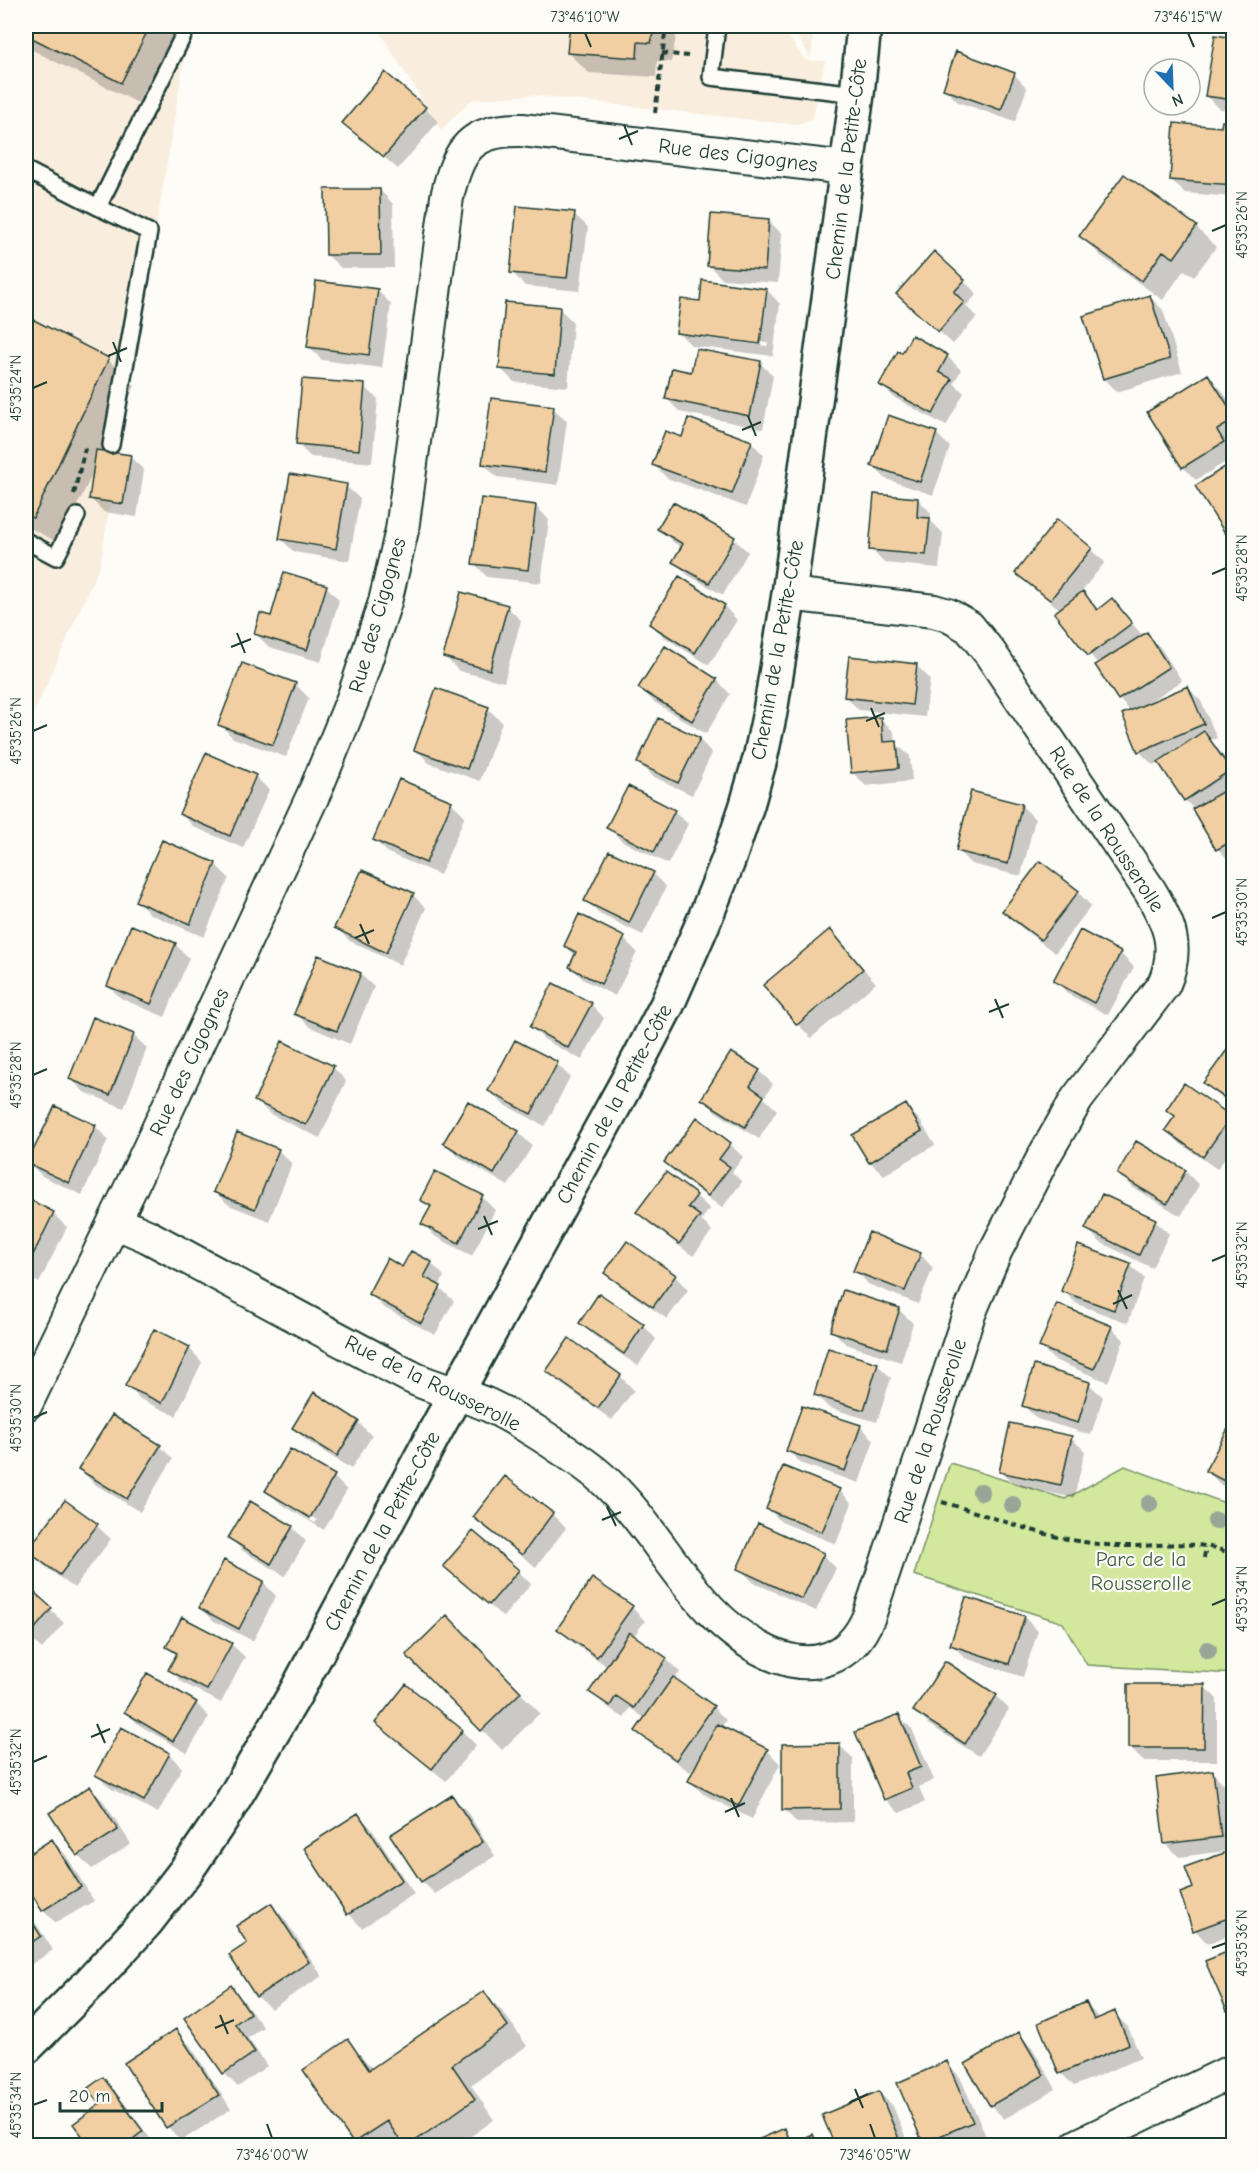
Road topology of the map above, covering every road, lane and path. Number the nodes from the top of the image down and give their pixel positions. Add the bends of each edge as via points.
1 (188, 26) edge
2 (666, 26) edge
3 (717, 26) edge
4 (864, 26) edge
5 (857, 94) junction
6 (654, 120) dead end
7 (846, 168) junction
8 (26, 170) edge
9 (98, 207) junction
10 (111, 445) joint
11 (76, 516) joint
12 (26, 541) edge
13 (789, 594) junction
14 (115, 1222) junction
15 (456, 1394) junction
16 (26, 1404) edge
17 (935, 1500) dead end
18 (1206, 1547) junction
19 (1233, 1556) edge
20 (1204, 1558) dead end
21 (26, 2047) edge
22 (1233, 2070) edge
23 (1077, 2145) edge

1 - 9 lane
2 - 6 path
3 - 5 lane via 711,77
4 - 5 street, Chemin de la Petite-Côte
5 - 7 street, Chemin de la Petite-Côte
7 - 13 street, Chemin de la Petite-Côte
7 - 14 street, Rue des Cigognes via 522,130 488,133 462,155 447,197 402,530 369,652 316,789
8 - 9 lane
9 - 10 lane via 149,232
10 - 11 path via 87,437 74,496
11 - 12 lane via 56,557
13 - 15 street, Chemin de la Petite-Côte via 760,759 708,912 668,1005
13 - 15 street, Rue de la Rousserolle via 934,611 969,627 1155,899 1171,936 1169,973 1156,996 1077,1099 1011,1218 969,1314 869,1616 857,1638 838,1654 819,1661 794,1662 750,1642 710,1611 628,1503 600,1476 504,1413
14 - 15 street, Rue de la Rousserolle via 412,1377
14 - 16 street, Rue des Cigognes
15 - 21 street, Chemin de la Petite-Côte via 295,1694 208,1840 132,1938
17 - 18 path via 1082,1542 1125,1546 1180,1542
18 - 19 path
18 - 20 path
22 - 23 street

